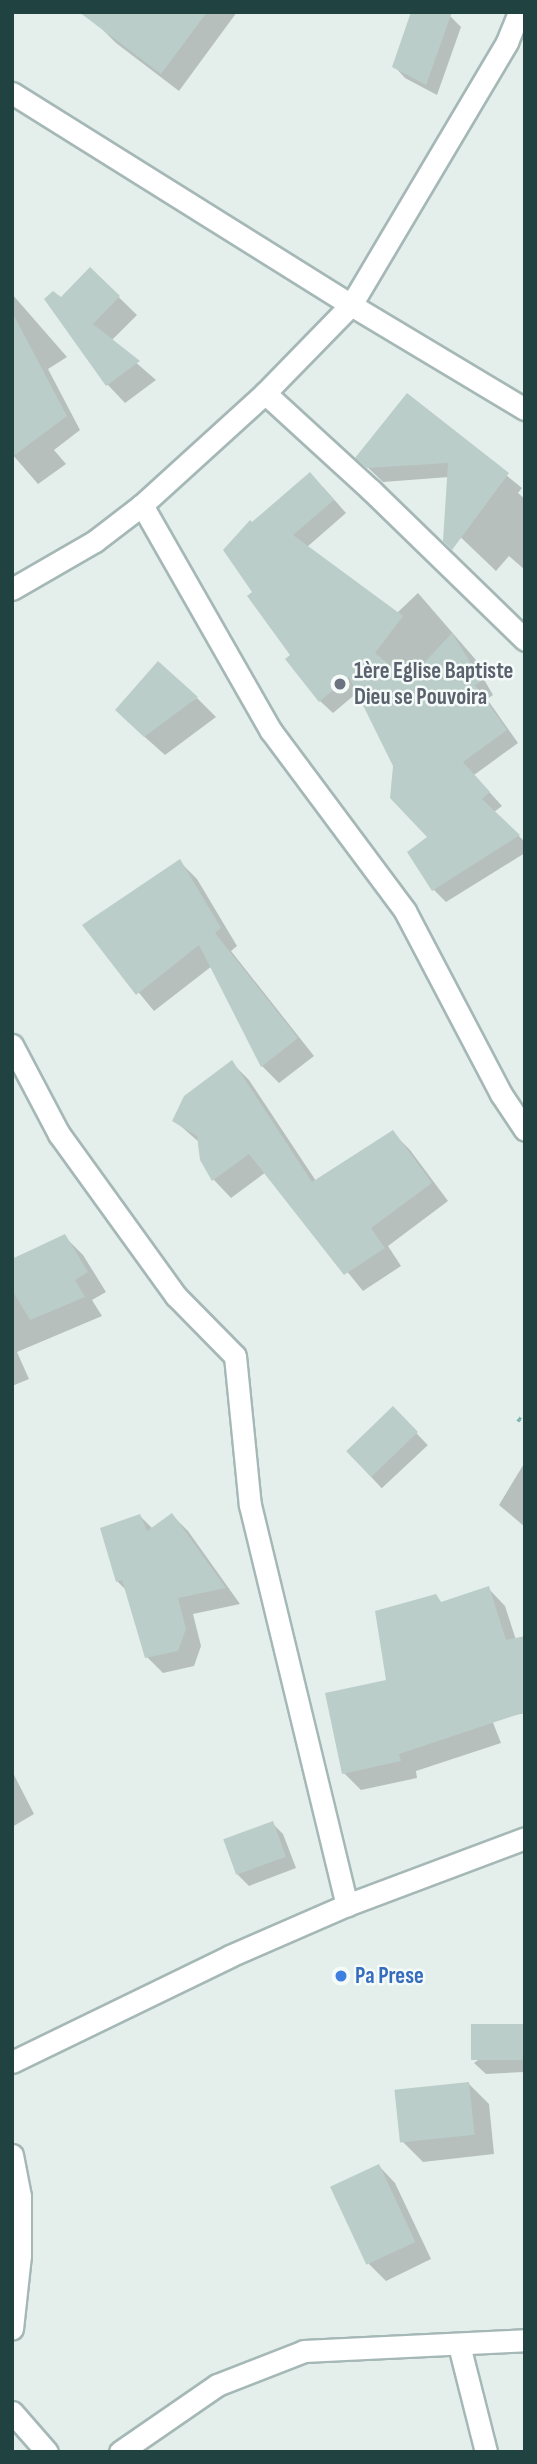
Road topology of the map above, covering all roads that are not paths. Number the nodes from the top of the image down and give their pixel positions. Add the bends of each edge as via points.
1 (519, 12) edge
2 (516, 40) edge
3 (12, 93) edge
4 (351, 305) junction
5 (265, 393) junction
6 (525, 409) edge
7 (142, 505) junction
8 (12, 589) edge
9 (525, 640) edge
10 (12, 1045) edge
11 (525, 1130) edge
12 (525, 1838) edge
13 (347, 1905) junction
14 (12, 2063) edge
15 (12, 2155) edge
16 (12, 2329) edge
17 (525, 2340) edge
18 (459, 2345) junction
19 (12, 2412) edge
20 (47, 2452) edge
21 (120, 2452) edge
22 (486, 2452) edge

1 - 2 street
2 - 4 street
3 - 4 street
4 - 5 street
4 - 6 street
5 - 7 street
5 - 9 street
7 - 8 street via 96,541
7 - 11 street via 271,731 405,911 501,1094
10 - 13 street via 59,1134 176,1296 235,1356 250,1505
12 - 13 street
13 - 14 street via 230,1956
15 - 16 street via 20,2196 20,2255
17 - 18 street
18 - 21 street via 304,2351 217,2385
18 - 22 street
19 - 20 street

